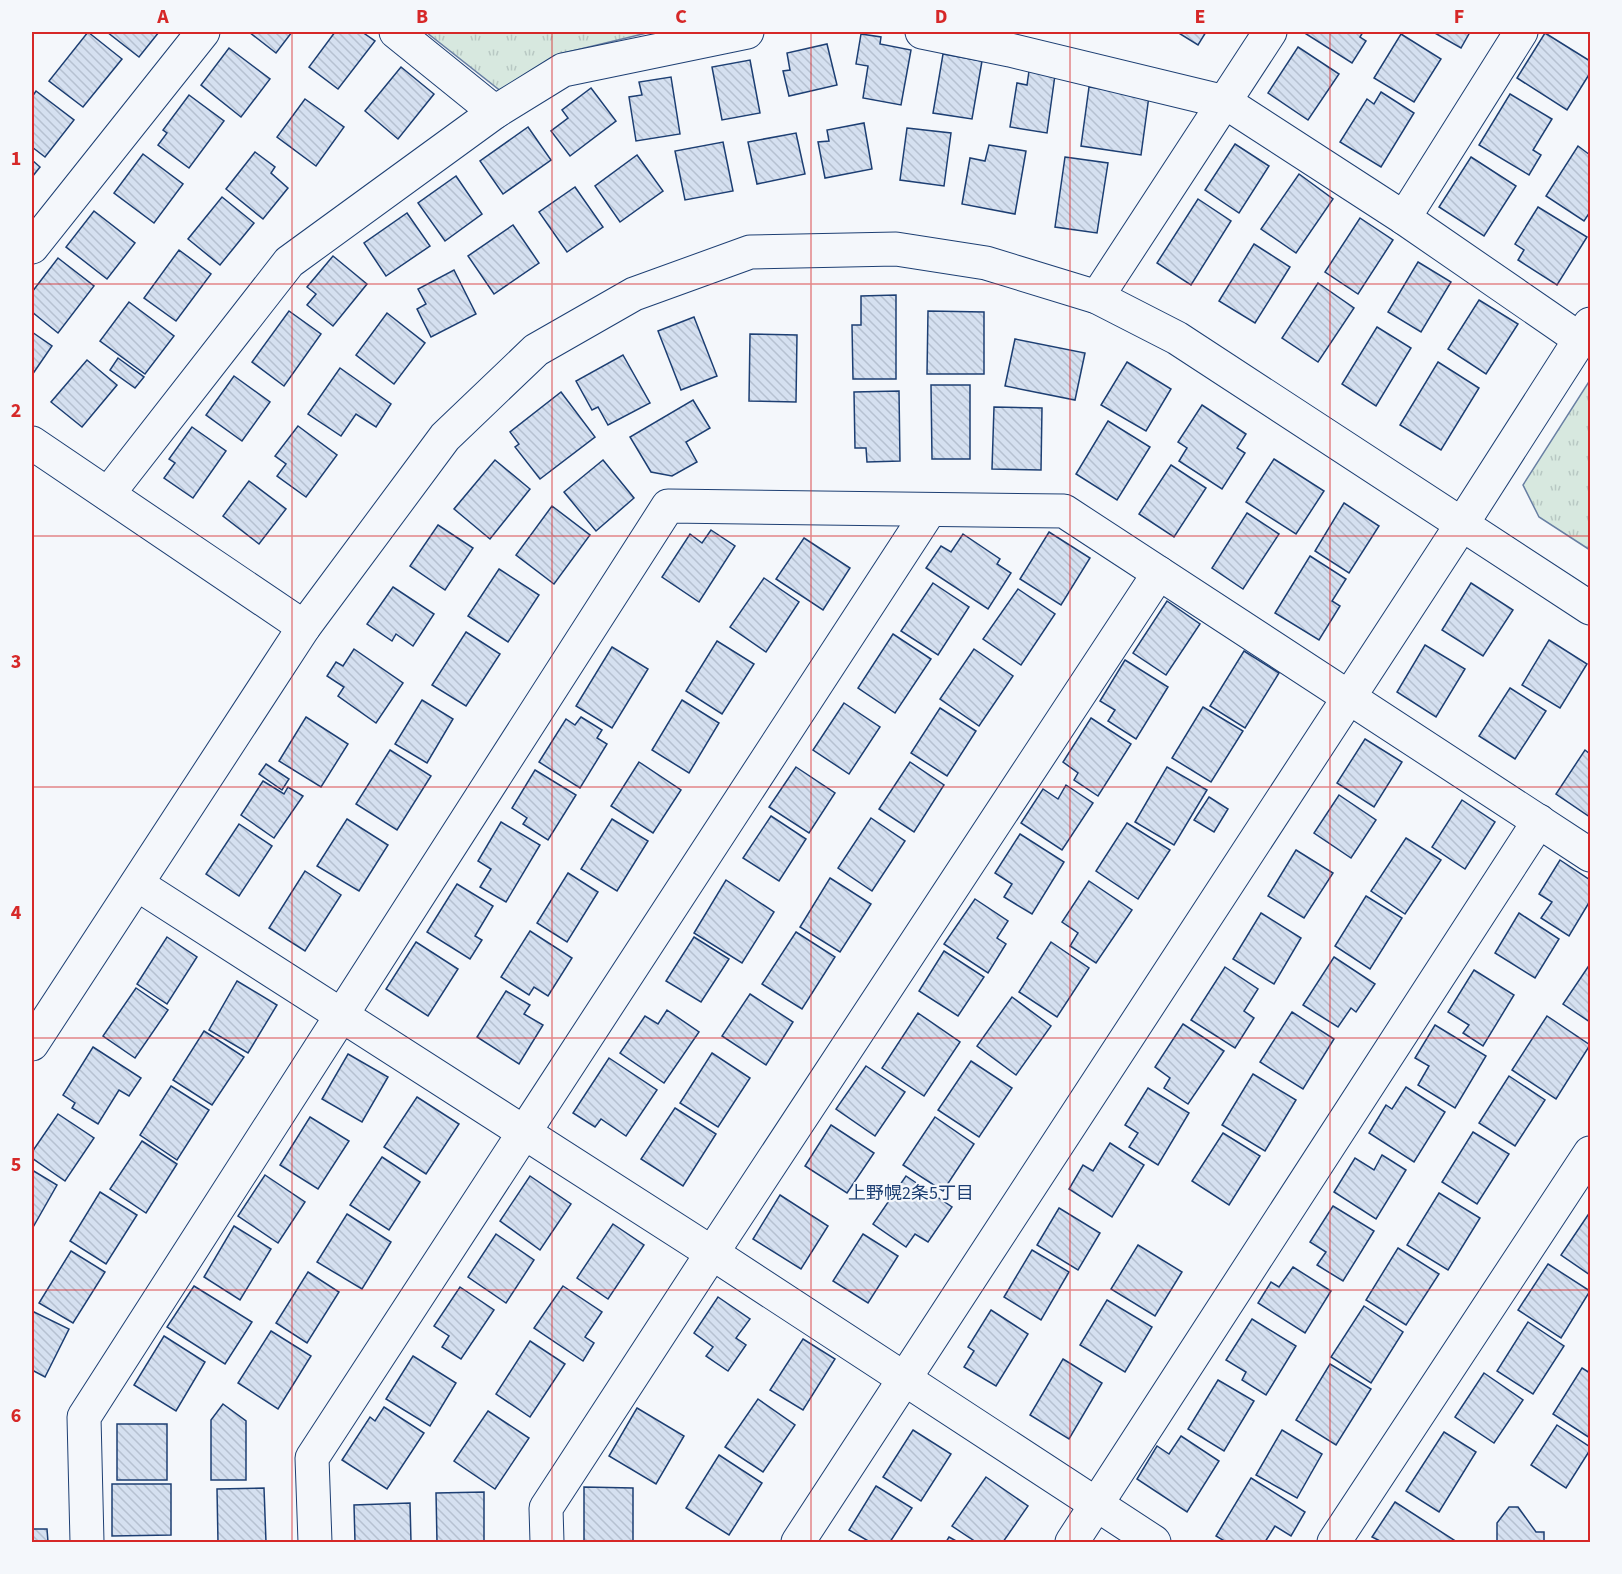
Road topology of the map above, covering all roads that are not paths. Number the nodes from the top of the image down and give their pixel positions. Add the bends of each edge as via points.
1 (203, 32) edge
2 (396, 32) edge
3 (747, 32) edge
4 (922, 32) edge
5 (1270, 32) edge
6 (1521, 32) edge
7 (1016, 41) edge
8 (1224, 102) junction
9 (495, 112) junction
10 (1404, 219) junction
11 (32, 247) edge
12 (1096, 297) junction
13 (1586, 332) edge
14 (32, 442) edge
15 (108, 495) junction
16 (930, 510) junction
17 (1462, 524) junction
18 (1159, 573) junction
19 (1590, 608) edge
20 (304, 627) junction
21 (1350, 697) junction
22 (1539, 821) junction
23 (1590, 855) edge
24 (137, 884) junction
25 (341, 1014) junction
26 (32, 1044) edge
27 (525, 1133) junction
28 (1590, 1153) edge
29 (712, 1253) junction
30 (904, 1381) junction
31 (1096, 1506) junction
32 (87, 1542) edge
33 (315, 1542) edge
34 (547, 1542) edge
35 (798, 1542) edge
36 (1072, 1542) edge
37 (1154, 1542) edge
38 (1334, 1542) edge

1 - 11 street
2 - 9 street
3 - 9 street via 563,70
4 - 7 street
5 - 8 street
6 - 10 street
7 - 8 street
8 - 10 street
8 - 12 street
9 - 15 street via 289,262
10 - 13 street
12 - 17 street via 1177,338
12 - 20 street via 986,263 896,249 750,252 634,294 536,350 445,437
13 - 17 street
14 - 15 street
15 - 20 street
16 - 18 street via 1064,511
16 - 25 street via 668,506
16 - 27 street
17 - 19 street
17 - 21 street
18 - 21 street
18 - 29 street
20 - 24 street
21 - 22 street
21 - 30 street
22 - 23 street
22 - 31 street
24 - 25 street
24 - 26 street
25 - 27 street
25 - 32 street via 84,1417
27 - 29 street
27 - 33 street via 312,1458
28 - 38 street
29 - 30 street
29 - 34 street via 546,1508
30 - 31 street
30 - 35 street
31 - 36 street
31 - 37 street

